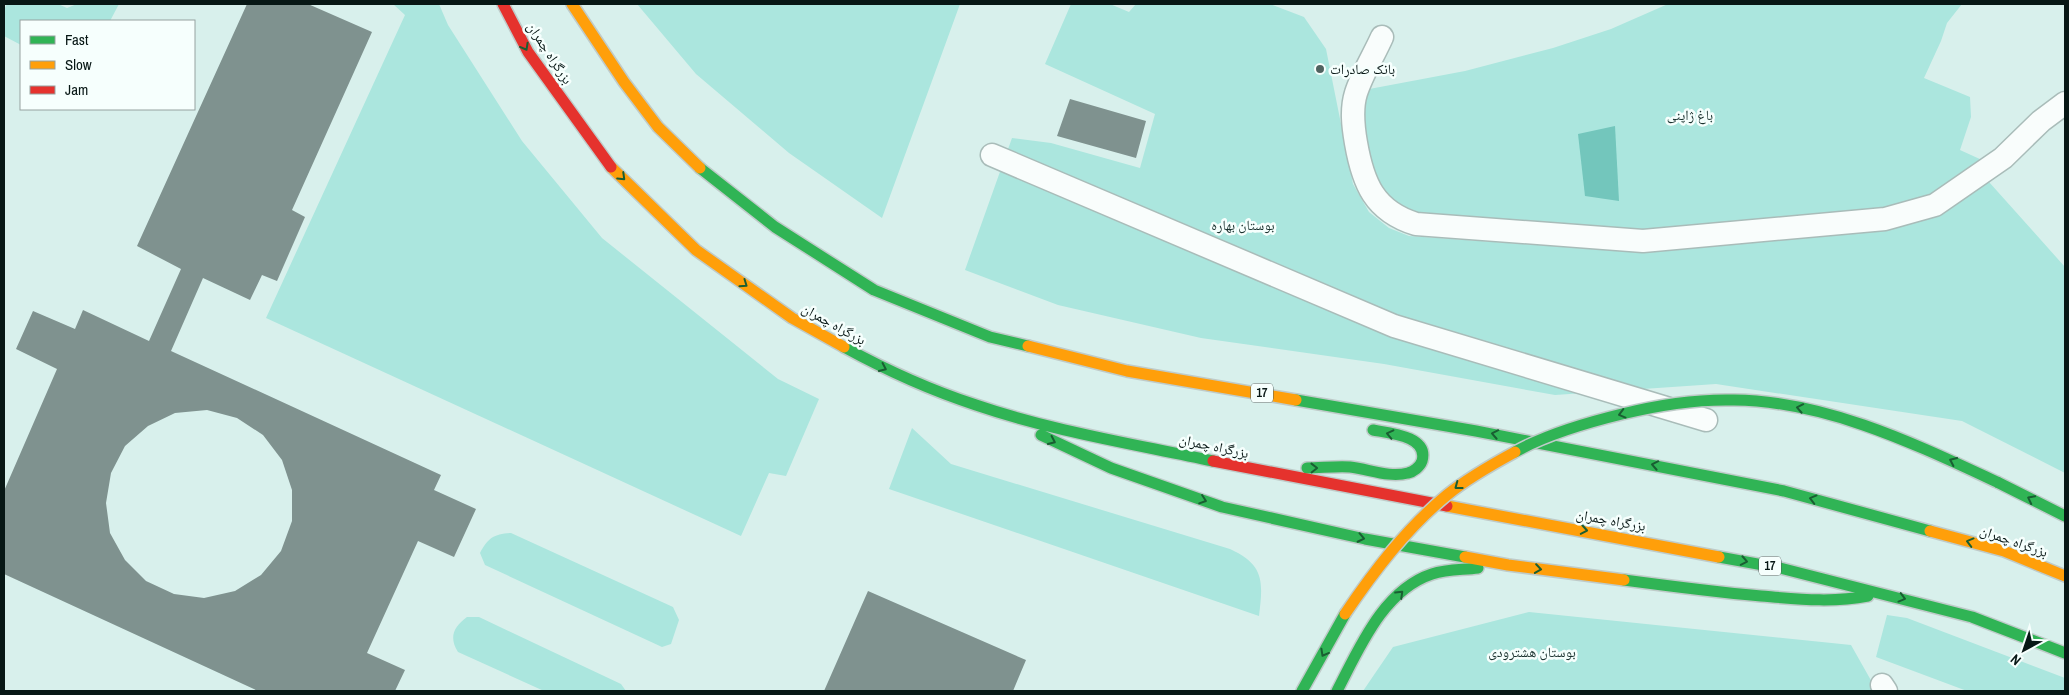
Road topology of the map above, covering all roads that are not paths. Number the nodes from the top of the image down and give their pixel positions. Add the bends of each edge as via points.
1 (503, 4) edge
2 (572, 4) edge
3 (1382, 37) dead end
4 (2065, 103) edge
5 (992, 155) dead end
6 (1252, 392) junction
7 (976, 405) junction
8 (1335, 419) dead end
9 (1706, 420) dead end
10 (1363, 427) dead end
11 (1248, 469) junction
12 (2065, 516) edge
13 (1508, 565) junction
14 (2065, 576) edge
15 (1884, 593) junction
16 (2065, 652) edge
17 (1302, 691) edge
18 (1337, 691) edge

1 -> 7 highway, بزرگراه چمران / 17 via 528,52 611,166 696,250 792,318 882,368
2 - 6 highway, بزرگراه چمران / 17 via 653,120 703,171 775,227 874,290 990,337 1127,371
3 - 4 street via 1356,93 1353,128 1360,165 1372,194 1391,213 1416,224 1643,241 1885,219 1935,206 2003,158
5 - 9 street via 1394,326
6 - 8 highway
14 -> 6 highway, بزرگراه چمران / 17 via 2004,551 1784,491 1476,431
7 - 11 highway, بزرگراه چمران / 17 via 1096,436
7 -> 13 highway via 1111,468 1222,507 1365,540
11 -> 10 highway via 1348,467 1400,473 1409,472 1422,462 1423,452 1418,443
11 -> 15 highway, بزرگراه چمران / 17 via 1780,568
12 -> 17 highway, bridge via 1893,435 1815,411 1729,400 1632,411 1574,427 1505,458 1465,481 1424,515 1378,567 1345,614
13 -> 15 highway via 1721,593 1802,600 1846,600
18 -> 13 highway via 1360,648 1387,609 1414,582 1431,574
15 -> 16 highway, بزرگراه چمران / 17 via 1972,617

